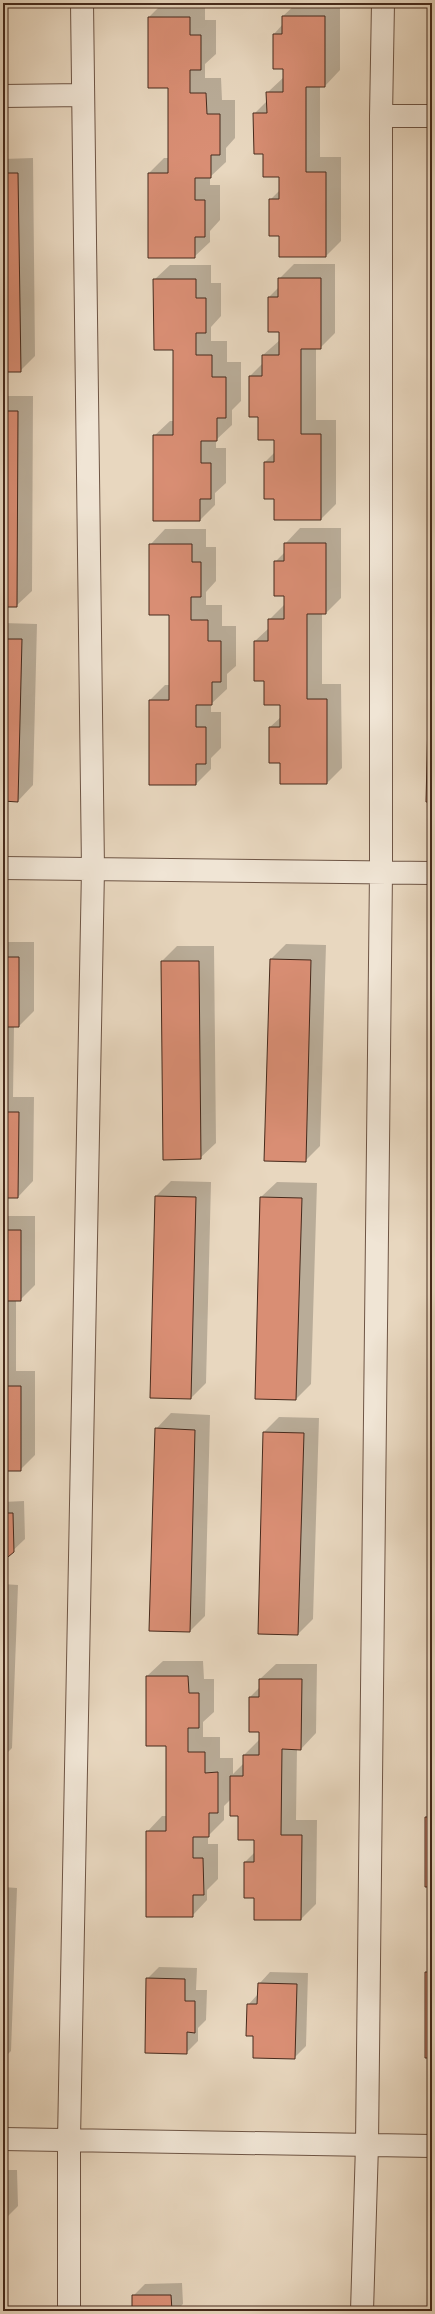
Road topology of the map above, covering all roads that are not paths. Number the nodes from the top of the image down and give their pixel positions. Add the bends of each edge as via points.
1 (82, 3) edge
2 (383, 3) edge
3 (84, 95) junction
4 (3, 96) edge
5 (381, 116) junction
6 (432, 116) edge
7 (3, 868) edge
8 (93, 869) junction
9 (381, 872) junction
10 (432, 873) edge
11 (3, 2139) edge
12 (69, 2140) junction
13 (367, 2145) junction
14 (432, 2146) edge
15 (69, 2311) edge
16 (362, 2311) edge

1 - 3 street
2 - 5 street
3 - 4 street
3 - 8 street
5 - 6 street
5 - 9 street
7 - 8 street
8 - 9 street
8 - 12 street
9 - 10 street
9 - 13 street
11 - 12 street
12 - 13 street
12 - 15 street
13 - 14 street
13 - 16 street

